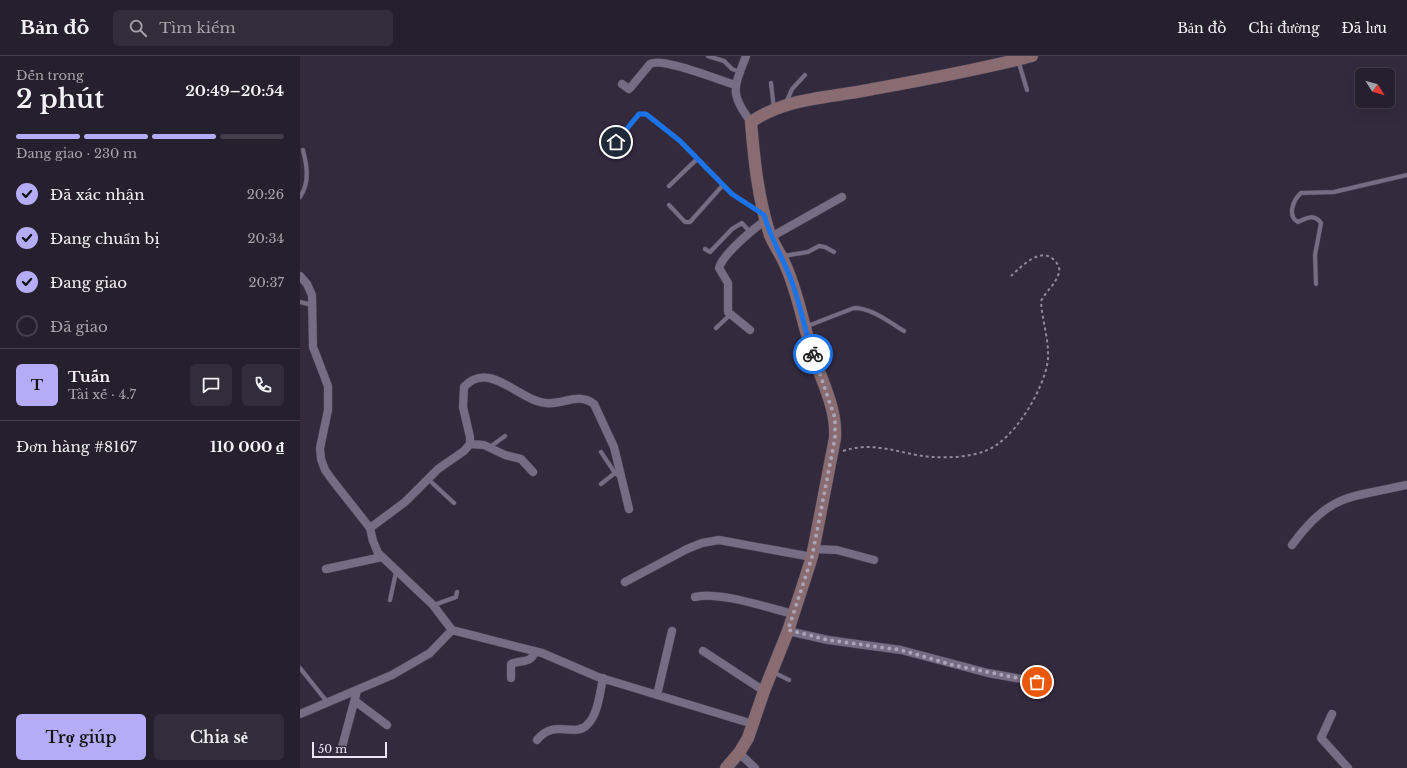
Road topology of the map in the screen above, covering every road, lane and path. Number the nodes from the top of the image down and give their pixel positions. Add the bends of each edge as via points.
1 (708, 56) edge
2 (746, 56) edge
3 (1032, 56) edge
4 (1012, 59) edge
5 (740, 72) junction
6 (804, 75) dead end
7 (771, 83) dead end
8 (622, 84) dead end
9 (735, 85) junction
10 (1027, 90) dead end
11 (779, 107) junction
12 (751, 122) junction
13 (616, 142) dead end
14 (303, 150) dead end
15 (697, 159) junction
16 (1407, 175) edge
17 (723, 185) junction
18 (669, 186) dead end
19 (300, 197) edge
20 (842, 197) dead end
21 (669, 206) dead end
22 (765, 217) junction
23 (750, 232) junction
24 (771, 237) junction
25 (705, 250) dead end
26 (834, 252) dead end
27 (781, 256) junction
28 (300, 276) edge
29 (1011, 276) dead end
30 (1316, 284) dead end
31 (300, 302) edge
32 (312, 305) junction
33 (731, 314) junction
34 (805, 327) junction
35 (716, 328) dead end
36 (750, 330) dead end
37 (904, 330) dead end
38 (505, 436) dead end
39 (470, 444) junction
40 (490, 447) junction
41 (602, 452) dead end
42 (830, 456) junction
43 (533, 472) dead end
44 (615, 473) junction
45 (622, 478) junction
46 (428, 479) junction
47 (601, 484) dead end
48 (1407, 485) edge
49 (454, 503) dead end
50 (629, 509) dead end
51 (370, 528) junction
52 (1292, 544) dead end
53 (813, 553) junction
54 (382, 557) junction
55 (874, 560) dead end
56 (326, 569) dead end
57 (396, 572) junction
58 (625, 582) dead end
59 (457, 592) dead end
60 (696, 597) dead end
61 (390, 600) dead end
62 (433, 605) junction
63 (794, 614) junction
64 (452, 630) junction
65 (788, 630) junction
66 (672, 631) dead end
67 (535, 652) junction
68 (703, 652) dead end
69 (300, 668) edge
70 (771, 671) junction
71 (511, 678) dead end
72 (603, 678) junction
73 (789, 680) dead end
74 (1050, 684) dead end
75 (357, 691) junction
76 (764, 691) junction
77 (657, 695) junction
78 (355, 701) junction
79 (329, 703) junction
80 (300, 714) edge
81 (1332, 714) dead end
82 (753, 724) junction
83 (387, 725) dead end
84 (537, 740) dead end
85 (342, 747) dead end
86 (739, 753) junction
87 (726, 768) edge
88 (755, 768) edge
89 (1348, 768) edge

1 - 5 lane via 724,61 732,69
2 - 5 street
3 - 4 street
4 - 10 lane
4 - 11 street
5 - 9 street
6 - 11 lane
7 - 11 lane
8 - 9 street via 627,88 632,87 654,62 669,64
9 - 12 street via 735,97
11 - 12 street
12 - 22 street
13 - 15 lane via 639,114 646,114 680,141
14 - 19 lane via 307,174 306,185
15 - 17 lane
15 - 18 lane
16 - 30 lane via 1340,191 1297,196 1292,207 1294,219 1298,222 1312,216 1321,223 1315,255
17 - 21 lane via 690,222 685,222
17 - 22 lane via 738,199
20 - 24 street
22 - 23 street
22 - 24 street
23 - 25 lane via 742,223 732,229 710,252
23 - 33 street via 718,268 728,283 728,310
24 - 27 street
26 - 27 lane via 819,246 808,252
27 - 34 street via 793,285
28 - 32 street via 310,288
29 - 42 path via 1024,263 1044,255 1053,258 1060,270 1041,301 1048,360 1041,383 1033,403 996,446 971,454 933,457 872,446
31 - 32 lane
32 - 51 street via 313,346 326,379 328,394 326,423 320,448 321,459 325,470
33 - 35 lane
33 - 36 street
34 - 37 lane via 860,308
34 - 42 street via 835,418 835,438
38 - 40 lane
39 - 40 street
39 - 45 street via 462,395 464,387 478,378 496,379 541,402 552,403 581,398 594,404 598,411 614,447
39 - 46 street
40 - 43 street via 505,455 521,459
41 - 44 lane
42 - 53 street
44 - 45 lane
44 - 47 lane
45 - 50 street
46 - 49 lane
46 - 51 street via 405,502
48 - 52 street via 1338,501 1317,514
51 - 54 street via 373,541
53 - 55 street via 837,550
53 - 58 street via 719,540 687,549
53 - 63 street
54 - 56 street
54 - 57 street
57 - 61 lane
57 - 62 street
59 - 62 lane via 456,597
60 - 63 street via 721,597
62 - 64 street
63 - 65 street
64 - 67 street
64 - 75 street via 430,653
65 - 70 street
65 - 74 street via 828,640 901,650 988,673
66 - 77 street
67 - 71 street via 532,659 511,664
67 - 72 street
68 - 76 street
69 - 79 lane
70 - 73 lane
70 - 76 street
72 - 77 street
72 - 84 street via 593,717 588,725 582,729 549,730 543,732
75 - 78 street
75 - 79 street
76 - 82 street
77 - 82 street
78 - 83 street
78 - 85 street
79 - 80 street
81 - 89 street via 1321,738
82 - 86 street
86 - 87 street
86 - 88 street

